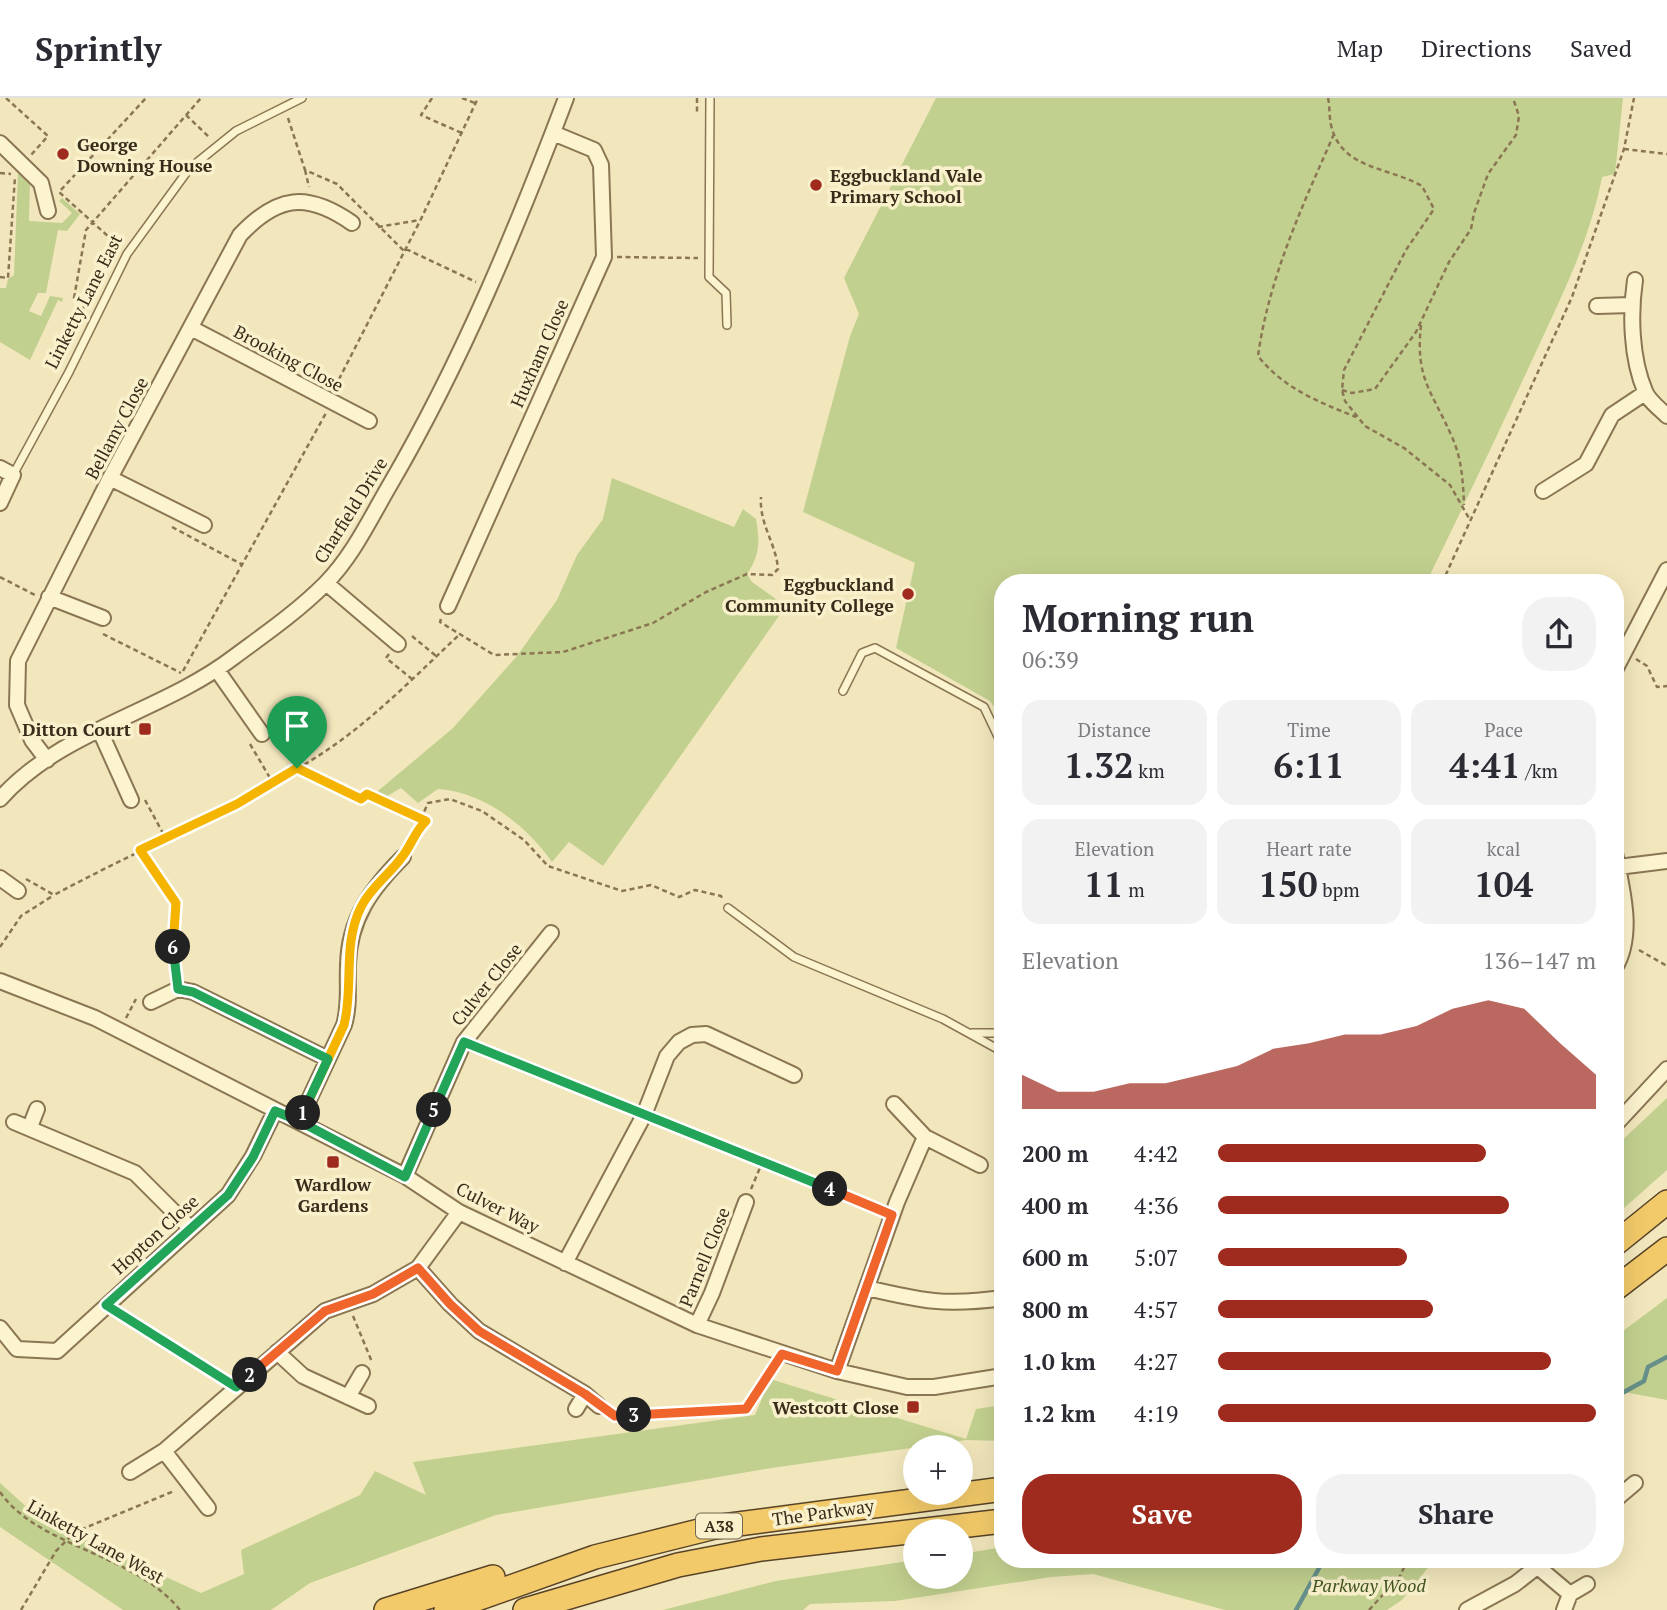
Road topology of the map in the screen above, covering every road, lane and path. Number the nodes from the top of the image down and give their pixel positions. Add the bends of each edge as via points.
1 (6, 98) edge
2 (146, 98) edge
3 (201, 98) edge
4 (302, 98) edge
5 (432, 98) edge
6 (462, 98) edge
7 (478, 98) edge
8 (566, 98) edge
9 (710, 98) edge
10 (1328, 98) edge
11 (1513, 98) edge
12 (1634, 98) edge
13 (476, 103) junction
14 (186, 115) junction
15 (290, 125) dead end
16 (552, 133) junction
17 (464, 134) junction
18 (1334, 135) junction
19 (0, 143) edge
20 (216, 144) junction
21 (1625, 149) junction
22 (1667, 154) edge
23 (16, 165) junction
24 (305, 170) junction
25 (0, 173) edge
26 (313, 202) junction
27 (48, 211) dead end
28 (421, 219) junction
29 (92, 223) junction
30 (352, 223) dead end
31 (379, 227) junction
32 (406, 250) junction
33 (127, 254) junction
34 (603, 256) junction
35 (709, 258) junction
36 (0, 277) edge
37 (1635, 280) dead end
38 (491, 288) junction
39 (1631, 305) junction
40 (1597, 306) dead end
41 (1422, 321) junction
42 (727, 325) dead end
43 (191, 328) junction
44 (54, 372) dead end
45 (1342, 390) junction
46 (1645, 393) junction
47 (329, 400) junction
48 (1667, 416) edge
49 (1356, 417) junction
50 (369, 421) dead end
51 (6, 472) edge
52 (110, 478) junction
53 (1543, 491) dead end
54 (761, 497) dead end
55 (0, 503) edge
56 (1464, 509) junction
57 (1470, 520) junction
58 (162, 522) dead end
59 (204, 525) dead end
60 (243, 565) junction
61 (1667, 570) edge
62 (1447, 574) edge
63 (0, 577) edge
64 (326, 583) junction
65 (49, 599) junction
66 (448, 606) joint
67 (103, 618) dead end
68 (459, 635) junction
69 (107, 636) dead end
70 (402, 638) joint
71 (1624, 653) joint
72 (436, 656) junction
73 (386, 658) dead end
74 (217, 670) junction
75 (412, 679) junction
76 (1667, 686) edge
77 (843, 691) dead end
78 (276, 725) dead end
79 (994, 728) edge
80 (100, 731) junction
81 (262, 734) dead end
82 (47, 760) junction
83 (260, 760) dead end
84 (302, 766) junction
85 (297, 768) junction
86 (273, 783) junction
87 (0, 799) edge
88 (131, 800) dead end
89 (421, 819) junction
90 (140, 850) junction
91 (403, 857) joint
92 (1624, 860) edge
93 (1667, 861) edge
94 (0, 878) edge
95 (18, 891) joint
96 (54, 895) junction
97 (1624, 903) edge
98 (728, 908) joint
99 (551, 933) dead end
100 (1624, 941) joint
101 (0, 947) edge
102 (1667, 967) edge
103 (0, 981) edge
104 (178, 989) junction
105 (151, 1002) dead end
106 (969, 1033) junction
107 (994, 1033) edge
108 (464, 1042) junction
109 (994, 1047) edge
110 (328, 1059) junction
111 (775, 1066) junction
112 (1667, 1069) edge
113 (794, 1075) dead end
114 (768, 1081) dead end
115 (894, 1104) dead end
116 (37, 1108) dead end
117 (275, 1111) junction
118 (644, 1115) junction
119 (1624, 1115) edge
120 (299, 1121) junction
121 (14, 1122) dead end
122 (30, 1127) junction
123 (925, 1137) junction
124 (763, 1162) junction
125 (980, 1165) dead end
126 (405, 1177) junction
127 (746, 1202) joint
128 (1667, 1202) edge
129 (459, 1212) junction
130 (892, 1215) junction
131 (190, 1228) junction
132 (1624, 1237) edge
133 (1667, 1249) edge
134 (565, 1262) junction
135 (418, 1268) junction
136 (1624, 1282) edge
137 (867, 1288) junction
138 (994, 1299) edge
139 (347, 1303) junction
140 (106, 1305) junction
141 (697, 1325) junction
142 (0, 1328) edge
143 (277, 1352) junction
144 (782, 1354) junction
145 (837, 1371) junction
146 (362, 1373) joint
147 (994, 1377) edge
148 (236, 1387) junction
149 (585, 1394) junction
150 (348, 1397) junction
151 (368, 1406) dead end
152 (599, 1406) joint
153 (576, 1409) dead end
154 (164, 1451) junction
155 (130, 1472) dead end
156 (1635, 1483) dead end
157 (189, 1485) junction
158 (994, 1490) edge
159 (1624, 1490) edge
160 (0, 1492) edge
161 (208, 1508) dead end
162 (994, 1522) edge
163 (715, 1527) junction
164 (66, 1539) junction
165 (1404, 1568) edge
166 (1536, 1568) edge
167 (1547, 1568) edge
168 (1587, 1584) dead end
169 (1570, 1594) junction
170 (21, 1610) edge
171 (180, 1610) edge
172 (386, 1610) edge
173 (446, 1610) edge
174 (525, 1610) edge
175 (1369, 1610) edge
176 (1467, 1610) edge
177 (1564, 1610) edge

1 - 23 path via 48,136
2 - 29 path via 59,192
3 - 14 path
4 - 20 lane, Linketty Lane East
5 - 17 path via 421,115
6 - 13 path
7 - 13 path
8 - 16 street, Charfield Drive
9 - 35 lane
10 - 18 path
11 - 41 path via 1519,116 1516,135 1488,174 1471,229 1449,262
12 - 21 path
13 - 17 path
14 - 20 path
14 - 29 path
15 - 24 path
16 - 34 street, Huxham Close via 594,150 601,165
16 - 38 street, Charfield Drive
17 - 28 path
18 - 45 path via 1353,159 1422,186 1434,209 1406,250 1349,360
18 - 49 path via 1278,263 1258,356 1271,373 1297,391
19 - 23 street
20 - 33 lane, Linketty Lane East via 189,169
21 - 22 path
21 - 57 path via 1572,297
23 - 25 path
23 - 27 street via 41,183
23 - 36 path via 8,278
24 - 26 path
24 - 31 path via 337,184
26 - 30 street
26 - 43 street, Bellamy Close via 273,207 240,235
28 - 31 path
28 - 32 path
29 - 33 path
29 - 44 path via 86,230 74,298 84,307
31 - 32 path
32 - 38 path
32 - 47 path
33 - 51 lane, Linketty Lane East via 69,372
34 - 35 path
34 - 66 street, Huxham Close
35 - 42 lane via 709,277 726,293
37 - 39 street
38 - 64 street, Charfield Drive via 428,419 353,547
39 - 40 street
39 - 46 street
41 - 45 path via 1375,389
41 - 56 path via 1418,344 1421,370 1453,439 1463,474
43 - 47 street, Brooking Close
43 - 52 street, Bellamy Close
45 - 49 path
46 - 48 street
46 - 53 street via 1612,415 1586,464
47 - 50 street, Brooking Close
47 - 60 path via 328,410
49 - 56 path via 1441,475
51 - 55 street, Linketty Lane East
52 - 59 street
52 - 65 street, Bellamy Close
54 - 68 path via 763,527 777,552 778,569 772,575 747,574 653,623 564,652 494,655
56 - 57 path
57 - 62 path
58 - 60 path
60 - 69 path via 182,674
61 - 71 street
63 - 65 path
64 - 70 street
64 - 74 street, Charfield Drive
65 - 67 street
65 - 82 street, Bellamy Close via 18,661 15,681 17,705 32,740
66 - 68 path via 440,622
68 - 72 path
70 - 72 path
71 - 76 path via 1647,666 1657,687
72 - 75 path
73 - 75 path
74 - 80 street, Charfield Drive
74 - 81 street
75 - 84 path
77 - 79 lane via 862,653 875,648 984,707
78 - 84 path
80 - 82 street, Charfield Drive
80 - 88 street
82 - 87 street, Charfield Drive
83 - 86 path
84 - 85 path
85 - 86 path
85 - 89 path via 344,793 361,799 367,794
86 - 90 path
89 - 91 path via 426,821
89 - 98 path via 429,803 450,799 464,803 524,840 548,866 622,891 651,885 679,897 695,890 721,896
90 - 96 path
90 - 104 path via 176,903 173,947
91 - 110 street via 374,886 360,909 348,961 348,1010
92 - 93 street
94 - 95 street
95 - 96 path via 27,877
96 - 101 path via 22,916
97 - 100 street
98 - 106 lane via 794,957
99 - 108 street, Culver Close
100 - 102 path
103 - 117 street, Culver Way via 95,1018
104 - 105 street
104 - 110 street via 216,1002
106 - 107 lane
106 - 109 lane
108 - 118 path
108 - 126 street, Culver Close
110 - 120 street
111 - 113 street
111 - 114 street
111 - 118 street via 706,1034 692,1035 667,1056
112 - 119 street
115 - 123 street
116 - 122 street
117 - 120 street, Culver Way
117 - 131 street, Hopton Close via 228,1195
118 - 124 path
118 - 134 street
120 - 126 street, Culver Way
121 - 122 street
122 - 131 street via 135,1173
123 - 125 street
123 - 130 street
124 - 127 path
124 - 130 path
126 - 129 street, Culver Way
127 - 141 street, Parnell Close
128 - 132 highway
129 - 134 street, Culver Way
129 - 135 street
130 - 137 street
131 - 140 street, Hopton Close
133 - 136 highway
134 - 141 street, Culver Way
135 - 139 street
135 - 149 street via 479,1331
137 - 138 street via 929,1303
137 - 145 street
139 - 143 street via 325,1311
139 - 146 path via 372,1362
140 - 142 street, Hopton Close via 57,1351 17,1349
140 - 148 path
141 - 144 street, Culver Way
143 - 148 street
143 - 150 street via 303,1376
144 - 145 street, Culver Way
144 - 152 path via 746,1409 615,1416
145 - 147 street, Culver Way via 907,1387
146 - 150 street
148 - 154 street
149 - 152 street
149 - 153 street
150 - 151 street
154 - 155 street
154 - 157 street
156 - 159 street
157 - 161 street
157 - 164 path
158 - 163 highway, The Parkway / A38
160 - 164 path, Linketty Lane West via 19,1514
162 - 174 highway, The Parkway / A38 via 761,1549 678,1565
163 - 172 highway, A38 via 631,1537
163 - 173 highway, The Parkway / A38 via 595,1556
164 - 170 path
164 - 171 path, Linketty Lane West via 140,1576 168,1595
165 - 175 path
166 - 176 street
167 - 169 street
168 - 169 street
169 - 177 street

